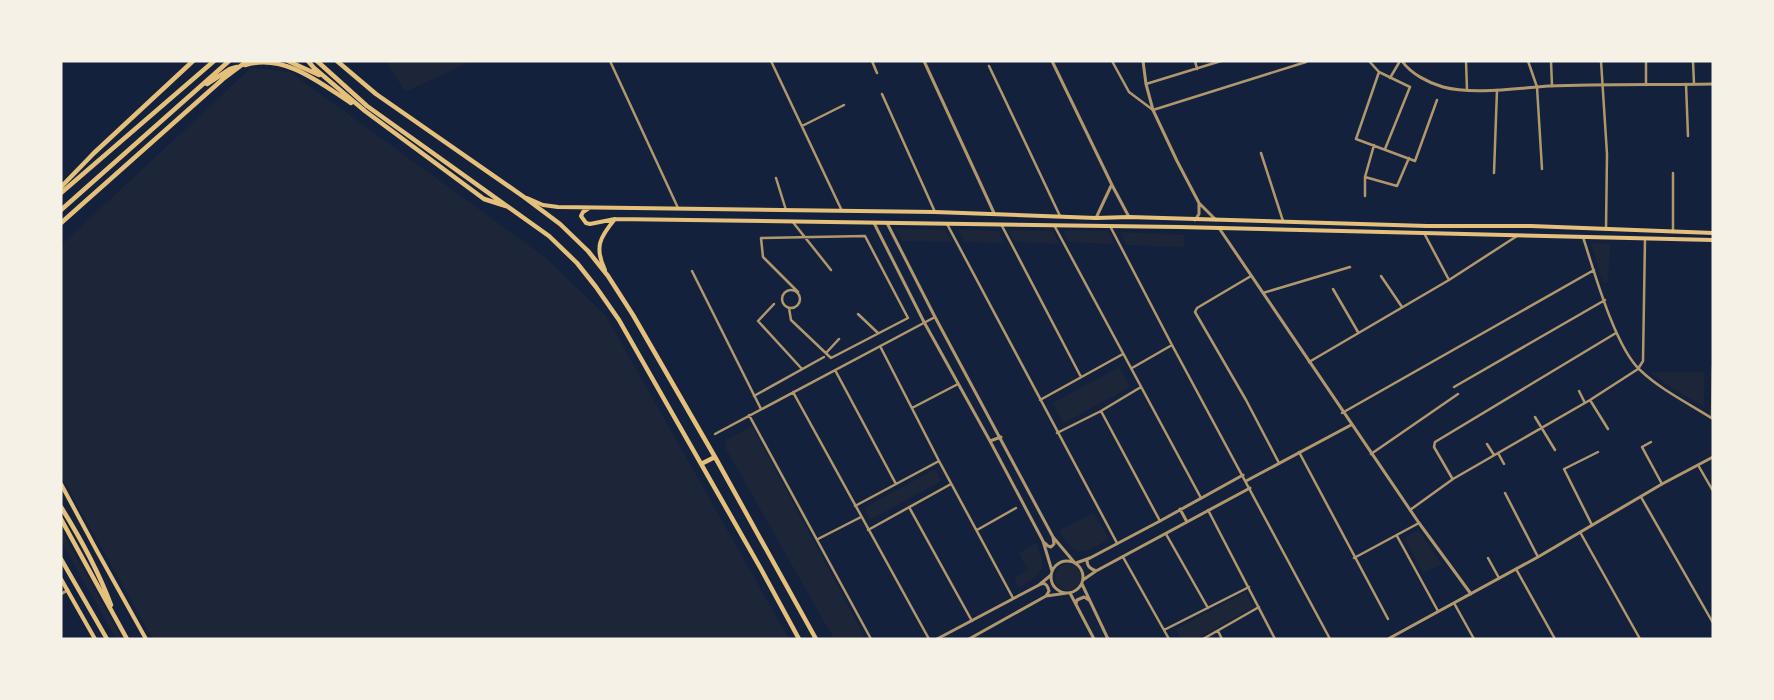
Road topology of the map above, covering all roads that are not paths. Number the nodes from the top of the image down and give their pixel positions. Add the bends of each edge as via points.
1 (193, 61) edge
2 (214, 61) edge
3 (229, 61) edge
4 (247, 61) edge
5 (288, 61) edge
6 (308, 61) edge
7 (317, 61) edge
8 (337, 61) edge
9 (610, 61) edge
10 (771, 61) edge
11 (872, 61) edge
12 (1052, 61) edge
13 (1112, 61) edge
14 (1142, 61) edge
15 (1195, 61) edge
16 (1222, 61) edge
17 (1369, 61) edge
18 (1401, 61) edge
19 (1466, 61) edge
20 (1528, 61) edge
21 (1552, 61) edge
22 (1601, 61) edge
23 (1646, 61) edge
24 (1693, 61) edge
25 (926, 62) edge
26 (1306, 62) edge
27 (989, 66) dead end
28 (1197, 69) junction
29 (1379, 72) junction
30 (877, 73) dead end
31 (1390, 78) junction
32 (1146, 84) junction
33 (1686, 84) junction
34 (1694, 84) junction
35 (1713, 84) edge
36 (1602, 85) junction
37 (1646, 85) junction
38 (1552, 86) junction
39 (1537, 87) junction
40 (1497, 89) junction
41 (1467, 90) junction
42 (196, 92) junction
43 (882, 94) dead end
44 (1437, 100) dead end
45 (362, 102) junction
46 (844, 105) dead end
47 (1153, 110) junction
48 (365, 111) junction
49 (802, 126) junction
50 (1688, 136) dead end
51 (1374, 145) junction
52 (1384, 150) junction
53 (1261, 153) dead end
54 (1409, 158) junction
55 (1542, 169) dead end
56 (1494, 173) dead end
57 (1673, 173) dead end
58 (1365, 177) junction
59 (776, 178) dead end
60 (1112, 185) junction
61 (61, 187) edge
62 (61, 192) edge
63 (1365, 196) dead end
64 (524, 197) junction
65 (1199, 202) junction
66 (510, 207) junction
67 (592, 208) junction
68 (678, 208) junction
69 (61, 210) edge
70 (786, 210) junction
71 (842, 211) junction
72 (935, 212) junction
73 (994, 213) junction
74 (1060, 216) junction
75 (1128, 217) junction
76 (1096, 218) junction
77 (615, 219) junction
78 (1194, 220) junction
79 (1216, 220) junction
80 (792, 221) junction
81 (1283, 221) junction
82 (874, 222) junction
83 (887, 223) junction
84 (61, 224) edge
85 (947, 224) junction
86 (1001, 224) junction
87 (1366, 224) junction
88 (1054, 225) junction
89 (1110, 226) junction
90 (1219, 228) junction
91 (1606, 229) junction
92 (1366, 231) junction
93 (1673, 232) junction
94 (1424, 233) junction
95 (1713, 233) edge
96 (1517, 236) junction
97 (803, 237) junction
98 (1583, 237) junction
99 (1645, 238) junction
100 (1713, 240) edge
101 (1350, 267) dead end
102 (831, 270) dead end
103 (1594, 270) junction
104 (692, 271) dead end
105 (608, 276) junction
106 (1251, 276) junction
107 (1381, 276) dead end
108 (1449, 280) junction
109 (1333, 289) dead end
110 (798, 292) junction
111 (1262, 293) junction
112 (1605, 300) junction
113 (774, 304) dead end
114 (1402, 307) junction
115 (790, 308) junction
116 (858, 314) dead end
117 (935, 317) junction
118 (924, 322) junction
119 (1358, 332) junction
120 (878, 333) junction
121 (1616, 333) junction
122 (839, 339) dead end
123 (1172, 345) junction
124 (880, 346) junction
125 (1123, 354) junction
126 (825, 355) junction
127 (1309, 362) junction
128 (1713, 367) edge
129 (1132, 368) junction
130 (802, 369) junction
131 (1638, 369) junction
132 (835, 370) junction
133 (1081, 377) junction
134 (958, 384) junction
135 (1141, 387) junction
136 (1454, 387) dead end
137 (793, 392) junction
138 (1579, 392) dead end
139 (1458, 394) dead end
140 (754, 396) junction
141 (1040, 400) junction
142 (1590, 400) junction
143 (1585, 403) junction
144 (912, 408) junction
145 (761, 409) junction
146 (1101, 411) junction
147 (1342, 413) junction
148 (749, 415) junction
149 (1535, 417) dead end
150 (1712, 418) edge
151 (1350, 424) junction
152 (1541, 428) junction
153 (1608, 429) dead end
154 (1057, 433) junction
155 (714, 434) dead end
156 (1001, 437) junction
157 (990, 441) junction
158 (1651, 442) dead end
159 (1487, 444) dead end
160 (1555, 450) dead end
161 (1299, 452) junction
162 (1598, 452) dead end
163 (1498, 453) junction
164 (1372, 454) junction
165 (1494, 456) junction
166 (715, 457) junction
167 (1713, 457) edge
168 (939, 461) junction
169 (1279, 463) junction
170 (701, 464) junction
171 (1504, 464) dead end
172 (1698, 465) junction
173 (1243, 475) junction
174 (1453, 479) junction
175 (1246, 481) junction
176 (61, 484) edge
177 (896, 484) junction
178 (951, 484) junction
179 (1662, 484) junction
180 (1250, 488) junction
181 (1713, 490) edge
182 (1505, 494) dead end
183 (1640, 497) junction
184 (1201, 498) junction
185 (855, 506) junction
186 (61, 507) edge
187 (909, 507) junction
188 (1016, 508) dead end
189 (1180, 509) junction
190 (1208, 510) junction
191 (1410, 510) junction
192 (861, 517) junction
193 (61, 519) edge
194 (1160, 520) junction
195 (1187, 522) junction
196 (1418, 524) junction
197 (1592, 525) junction
198 (868, 530) junction
199 (977, 530) junction
200 (1580, 532) junction
201 (1166, 534) junction
202 (1397, 536) junction
203 (1053, 537) junction
204 (818, 539) junction
205 (1043, 541) junction
206 (1117, 543) junction
207 (1123, 557) junction
208 (1538, 557) junction
209 (1090, 558) junction
210 (1354, 558) junction
211 (1488, 558) dead end
212 (61, 559) edge
213 (1075, 563) junction
214 (1516, 569) junction
215 (1096, 571) junction
216 (1051, 573) junction
217 (1499, 578) junction
218 (61, 579) edge
219 (1083, 582) junction
220 (1038, 585) junction
221 (1249, 587) junction
222 (68, 590) junction
223 (1068, 593) junction
224 (61, 594) edge
225 (1471, 594) junction
226 (1046, 596) junction
227 (1013, 598) junction
228 (1089, 601) junction
229 (1454, 603) junction
230 (1076, 606) junction
231 (1259, 607) junction
232 (1208, 608) junction
233 (1438, 611) junction
234 (115, 618) junction
235 (1388, 619) dead end
236 (972, 621) junction
237 (1713, 623) edge
238 (1164, 630) junction
239 (1218, 631) junction
240 (1390, 638) edge
241 (95, 639) edge
242 (107, 639) edge
243 (127, 639) edge
244 (146, 639) edge
245 (799, 639) edge
246 (816, 639) edge
247 (871, 639) edge
248 (929, 639) edge
249 (937, 639) edge
250 (969, 639) edge
251 (1094, 639) edge
252 (1108, 639) edge
253 (1169, 639) edge
254 (1203, 639) edge
255 (1222, 639) edge
256 (1275, 639) edge
257 (1330, 639) edge
258 (1474, 639) edge
259 (1556, 639) edge
260 (1640, 639) edge

1 - 61 main road via 94,152
2 - 62 main road
3 - 42 main road
4 - 84 main road
5 - 45 main road via 311,70
6 - 48 main road
7 - 45 main road
8 - 64 main road via 376,94
9 - 68 street
10 - 49 street
11 - 30 street
12 - 60 street
13 - 47 street via 1129,92
14 - 32 street
15 - 28 street
16 - 28 street
17 - 29 street
18 - 31 street
18 - 41 street via 1432,83
19 - 41 street
20 - 39 street
21 - 38 street
22 - 36 street
23 - 37 street
24 - 34 street
25 - 73 street
26 - 47 street
27 - 74 street
28 - 32 street
29 - 31 street
29 - 51 street via 1356,139
31 - 52 street via 1410,87
32 - 47 street
33 - 34 street
33 - 37 street
33 - 50 street
34 - 35 street
36 - 37 street
36 - 38 street
36 - 91 street via 1607,154
38 - 39 street
39 - 40 street
39 - 55 street
40 - 41 street
40 - 56 street
42 - 48 main road via 230,69 268,63 289,66 308,75
42 - 69 main road
43 - 72 street
44 - 54 street via 1415,161
45 - 66 main road
46 - 49 street
47 - 65 street
48 - 66 main road via 484,199
49 - 71 street
51 - 52 street
51 - 58 street
52 - 54 street
53 - 81 street
54 - 58 street via 1397,186
57 - 93 street
58 - 63 street
59 - 70 street
60 - 75 street
60 - 76 street
64 - 67 main road via 543,205
64 - 105 main road via 560,224
65 - 78 street via 1200,214
65 - 79 street
66 - 170 main road via 548,236 596,287 619,320
67 - 68 main road
67 - 77 main road via 581,216 586,223
68 - 70 main road
70 - 71 main road
71 - 72 main road
72 - 73 main road
73 - 74 main road
74 - 76 main road
75 - 76 main road
75 - 78 main road
77 - 80 main road
77 - 105 main road via 599,248
78 - 79 main road
79 - 81 main road
80 - 82 main road
80 - 97 street
81 - 87 main road
82 - 83 main road
82 - 118 street
83 - 85 main road
83 - 117 street
85 - 86 main road
85 - 141 street
86 - 88 main road
86 - 133 street
87 - 91 main road
87 - 92 main road
88 - 89 main road
88 - 125 street
89 - 90 main road
89 - 123 street
90 - 92 main road
90 - 106 street
91 - 93 main road
92 - 94 main road
93 - 95 main road
94 - 96 main road
94 - 108 street
96 - 98 main road
96 - 108 street
97 - 102 street
97 - 110 street via 761,238 763,257
97 - 120 street via 865,236 908,318
98 - 99 main road
98 - 103 street
99 - 100 main road
99 - 131 street via 1643,361
101 - 111 street
103 - 112 street
103 - 147 street
104 - 140 street
105 - 166 main road
106 - 111 street
106 - 169 street via 1195,310
107 - 114 street
108 - 114 street
109 - 119 street
110 - 115 street via 801,301
110 - 115 street via 788,290 784,293 782,302
111 - 127 street
112 - 121 street
112 - 136 street
113 - 130 street via 758,321
114 - 119 street
115 - 126 street via 791,320
116 - 120 street
117 - 118 street
117 - 156 street
118 - 124 street
118 - 134 street
119 - 127 street
120 - 126 street via 831,358
121 - 131 street
121 - 174 street via 1435,442 1434,447
122 - 126 street
123 - 129 street
123 - 173 street
124 - 132 street
124 - 144 street
125 - 129 street
125 - 133 street
126 - 130 street
127 - 147 street
128 - 150 street
129 - 135 street
130 - 140 street
131 - 142 street
131 - 150 street
132 - 137 street
132 - 177 street
133 - 141 street
134 - 144 street
134 - 157 street
135 - 146 street
135 - 184 street
137 - 145 street
137 - 185 street
138 - 143 street
139 - 164 street
140 - 145 street
141 - 154 street
142 - 143 street
142 - 153 street
143 - 152 street
144 - 168 street
145 - 148 street
146 - 154 street
146 - 194 street
147 - 151 street
148 - 155 street
148 - 204 street
149 - 152 street
151 - 161 street
151 - 164 street
152 - 160 street
152 - 163 street
154 - 206 street
156 - 157 street
156 - 203 street
157 - 205 street
158 - 179 street via 1642,447
159 - 165 street
161 - 169 street
161 - 210 street
162 - 197 street via 1564,469
163 - 165 street
163 - 171 street
164 - 191 street
165 - 174 street
166 - 170 main road
166 - 246 main road
167 - 172 street
168 - 177 street
168 - 178 street
169 - 175 street
170 - 245 main road
172 - 179 street
172 - 181 street
173 - 175 street
173 - 184 street
174 - 191 street
175 - 180 street
176 - 244 main road
177 - 185 street
178 - 187 street
178 - 199 street
179 - 183 street
180 - 190 street
180 - 257 street
182 - 208 street
183 - 197 street
183 - 237 street
184 - 189 street
185 - 192 street
186 - 234 main road via 97,570
187 - 198 street
187 - 236 street
188 - 199 street
189 - 194 street
189 - 195 street
190 - 195 street
190 - 221 street
191 - 196 street
192 - 198 street
192 - 204 street
193 - 234 main road
194 - 206 street
195 - 201 street
196 - 202 street
196 - 225 street
197 - 200 street
198 - 248 street
199 - 227 street
200 - 208 street
200 - 260 street
201 - 207 street
201 - 232 street
202 - 210 street
202 - 233 street
203 - 205 street via 1051,547
203 - 213 street
204 - 247 street
205 - 216 street
206 - 209 street
207 - 215 street
207 - 238 street
208 - 214 street
209 - 213 street
209 - 215 street via 1088,565
210 - 235 street
211 - 217 street
212 - 242 main road
213 - 216 street via 1058,563
213 - 219 street via 1081,569
214 - 217 street
214 - 259 street
215 - 219 street
216 - 220 street
216 - 223 street via 1055,588
217 - 225 street
218 - 222 main road
219 - 223 street via 1075,592
219 - 228 street
220 - 226 street via 1043,583 1048,587
220 - 227 street
221 - 231 street
221 - 232 street
222 - 224 street
222 - 241 main road
223 - 226 street
223 - 230 street
225 - 229 street
226 - 250 street
227 - 236 street
228 - 230 street via 1080,597
228 - 252 street
229 - 233 street
229 - 258 street
230 - 251 street
231 - 239 street
231 - 256 street
232 - 238 street
233 - 240 street
234 - 243 main road
236 - 249 street
238 - 253 street
239 - 254 street
239 - 255 street

